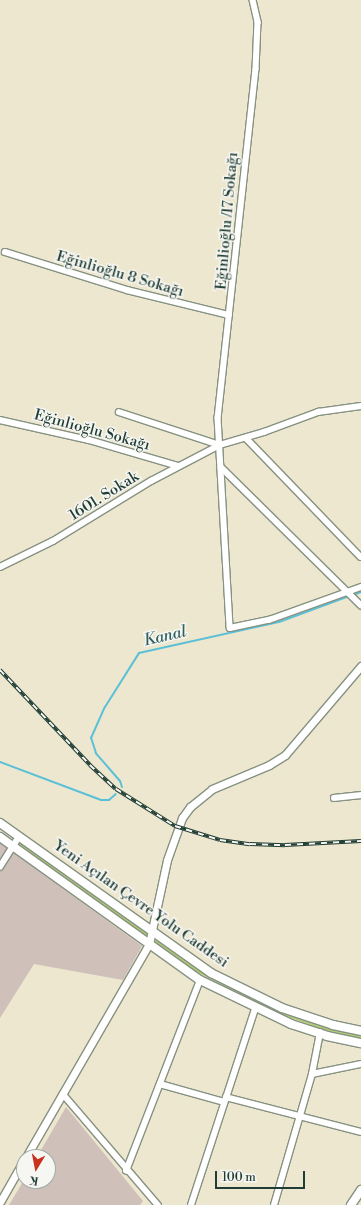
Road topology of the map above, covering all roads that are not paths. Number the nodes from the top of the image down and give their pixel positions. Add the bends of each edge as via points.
1 (252, 0) edge
2 (5, 252) dead end
3 (229, 315) junction
4 (361, 406) edge
5 (118, 412) dead end
6 (0, 420) edge
7 (246, 438) junction
8 (220, 445) junction
9 (178, 466) junction
10 (221, 467) junction
11 (361, 557) edge
12 (0, 566) edge
13 (361, 587) edge
14 (348, 592) junction
15 (361, 605) edge
16 (361, 666) edge
17 (361, 795) edge
18 (334, 798) dead end
19 (0, 822) edge
20 (19, 836) junction
21 (0, 837) edge
22 (13, 846) junction
23 (0, 867) edge
24 (152, 932) junction
25 (149, 944) junction
26 (200, 980) junction
27 (255, 1008) junction
28 (361, 1031) edge
29 (320, 1033) junction
30 (361, 1043) edge
31 (361, 1064) edge
32 (312, 1074) junction
33 (160, 1084) junction
34 (62, 1094) junction
35 (225, 1099) junction
36 (299, 1117) junction
37 (361, 1132) edge
38 (31, 1149) edge
39 (126, 1171) junction
40 (16, 1174) edge
41 (361, 1190) edge
42 (0, 1202) edge
43 (158, 1205) edge
44 (191, 1205) edge
45 (274, 1205) edge
46 (351, 1205) edge

1 - 3 street, Eğinlioğlu /17 Sokağı via 258,22 256,62
2 - 3 street, Eğinlioğlu 8 Sokağı via 127,290
3 - 8 street, Eğinlioğlu /17 Sokağı via 219,400
4 - 7 street, 1601. Sokak via 318,412
5 - 8 street
6 - 9 street, Eğinlioğlu Sokağı via 89,440
7 - 8 street, 1601. Sokak
7 - 11 street
8 - 9 street, 1601. Sokak
8 - 10 street, Eğinlioğlu /17 Sokağı
9 - 12 street, 1601. Sokak via 53,541
10 - 14 street
10 - 14 street, Eğinlioğlu /17 Sokağı via 230,628 269,620
13 - 14 street
14 - 15 street
16 - 24 street via 285,755 269,765 212,789 190,807 174,837 157,900
17 - 18 street
19 - 20 main road, Yeni Açılan Çevre Yolu Caddesi
20 - 22 street
20 - 24 main road, Yeni Açılan Çevre Yolu Caddesi
21 - 22 main road, Yeni Açılan Çevre Yolu Caddesi
22 - 23 street
22 - 25 main road, Yeni Açılan Çevre Yolu Caddesi
24 - 25 street
24 - 28 main road, Yeni Açılan Çevre Yolu Caddesi via 206,970 264,1000 315,1020
25 - 26 main road, Yeni Açılan Çevre Yolu Caddesi
25 - 34 street
26 - 27 main road, Yeni Açılan Çevre Yolu Caddesi
26 - 33 street
27 - 29 main road, Yeni Açılan Çevre Yolu Caddesi
27 - 35 street
29 - 30 main road, Yeni Açılan Çevre Yolu Caddesi
29 - 32 street
31 - 32 street
32 - 36 street
33 - 35 street
33 - 39 street
34 - 38 street
34 - 39 street
35 - 36 street
35 - 44 street
36 - 37 street
36 - 45 street
39 - 43 street
40 - 42 street
41 - 46 main road

